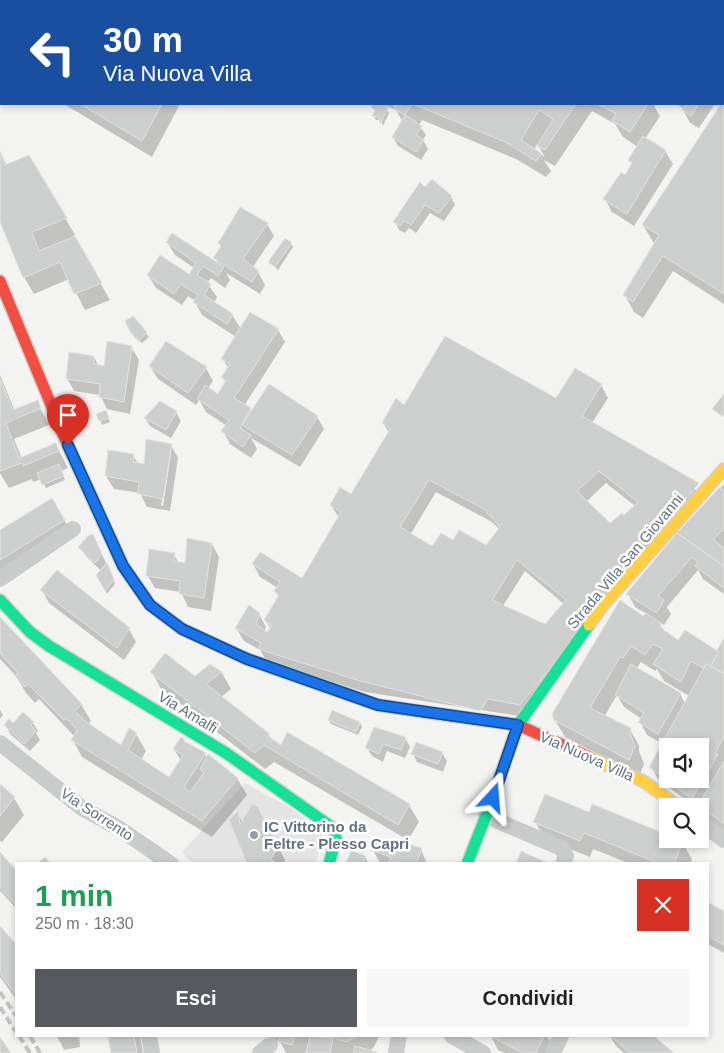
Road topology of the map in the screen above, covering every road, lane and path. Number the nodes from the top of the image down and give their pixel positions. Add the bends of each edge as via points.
1 (0, 281) edge
2 (724, 469) edge
3 (73, 529) dead end
4 (0, 578) edge
5 (0, 600) edge
6 (518, 725) junction
7 (0, 743) edge
8 (667, 798) edge
9 (486, 816) junction
10 (709, 829) edge
11 (724, 840) edge
12 (169, 862) edge
13 (330, 862) edge
14 (468, 862) edge
15 (564, 862) edge
16 (149, 1037) edge
17 (399, 1037) edge
18 (454, 1037) edge
19 (560, 1037) edge
20 (152, 1053) edge
21 (396, 1053) edge
22 (483, 1053) edge
23 (553, 1053) edge

1 - 6 street, Via Nuova Villa via 68,445 123,566 150,605 182,629 247,659 378,705
2 - 6 street, Strada Villa San Giovanni via 604,604
3 - 4 street
5 - 13 street, Via Amalfi via 30,632 50,646 226,753 333,828 336,838
6 - 8 street, Via Nuova Villa via 643,781
6 - 9 street, Strada Villa San Giovanni
7 - 12 street, Via Sorrento via 82,808
9 - 14 street, Strada Villa San Giovanni
9 - 15 street via 561,848 566,856
10 - 11 street
16 - 20 street
17 - 21 street
18 - 22 street
19 - 23 street

